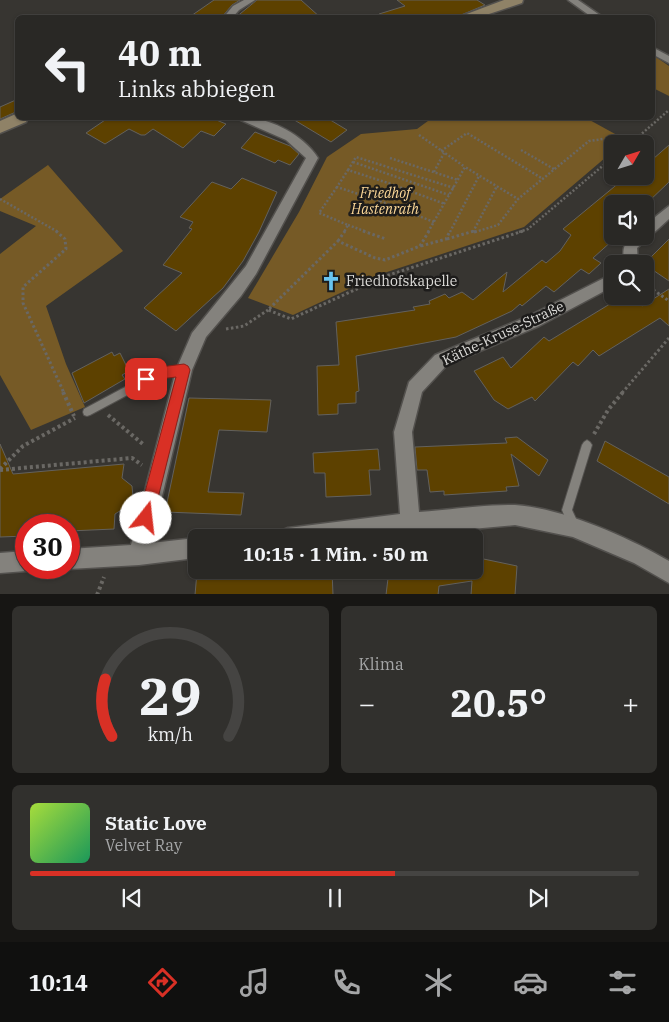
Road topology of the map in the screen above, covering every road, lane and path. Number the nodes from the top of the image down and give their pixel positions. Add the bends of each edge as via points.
1 (251, 0) edge
2 (517, 0) edge
3 (572, 0) edge
4 (230, 15) edge
5 (471, 15) edge
6 (595, 15) edge
7 (655, 52) edge
8 (669, 60) edge
9 (669, 110) edge
10 (16, 120) edge
11 (247, 120) edge
12 (0, 128) edge
13 (419, 135) dead end
14 (640, 135) edge
15 (604, 138) edge
16 (521, 150) dead end
17 (441, 151) junction
18 (444, 153) junction
19 (390, 158) dead end
20 (353, 162) junction
21 (604, 165) edge
22 (465, 167) junction
23 (554, 169) junction
24 (348, 170) junction
25 (434, 172) junction
26 (478, 176) junction
27 (543, 179) junction
28 (458, 180) junction
29 (391, 184) junction
30 (338, 186) junction
31 (496, 186) junction
32 (454, 188) junction
33 (450, 195) junction
34 (0, 199) edge
35 (518, 199) junction
36 (380, 201) junction
37 (445, 204) junction
38 (669, 211) edge
39 (434, 222) junction
40 (348, 225) junction
41 (654, 225) edge
42 (473, 232) junction
43 (386, 239) dead end
44 (446, 239) junction
45 (338, 241) junction
46 (420, 246) junction
47 (604, 284) edge
48 (654, 290) edge
49 (669, 301) edge
50 (268, 310) junction
51 (200, 333) junction
52 (669, 338) edge
53 (184, 370) junction
54 (98, 406) junction
55 (87, 412) joint
56 (75, 418) junction
57 (144, 445) dead end
58 (587, 445) joint
59 (0, 469) edge
60 (158, 475) junction
61 (410, 523) junction
62 (574, 527) junction
63 (361, 529) edge
64 (188, 549) edge
65 (139, 555) junction
66 (80, 558) edge
67 (15, 562) edge
68 (0, 563) edge
69 (669, 573) edge

1 - 4 street
2 - 5 main road
3 - 6 street
7 - 8 street
9 - 14 path
10 - 12 main road
11 - 51 street via 293,139 305,147 312,158 251,270
13 - 17 path
15 - 23 path via 589,141
16 - 23 path
17 - 18 path
17 - 27 path via 467,133
18 - 22 path
18 - 25 path
19 - 25 path
20 - 24 path
20 - 32 path via 356,157
20 - 33 path
21 - 50 path via 528,229 383,277 291,319
22 - 26 path
22 - 28 path
23 - 27 path
24 - 29 path
24 - 30 path
25 - 28 path
26 - 31 path
26 - 44 path
27 - 35 path
28 - 32 path
29 - 36 path
29 - 37 path
30 - 36 path
30 - 40 path via 319,213
31 - 35 path
31 - 42 path
32 - 33 path
33 - 37 path
34 - 56 path via 65,239 66,249 23,286 23,303
35 - 42 path via 498,226
36 - 39 path
37 - 39 path
38 - 41 street
39 - 46 path
40 - 43 path
40 - 45 path
42 - 44 path
44 - 46 path
45 - 46 path via 385,260
45 - 50 path
47 - 61 street, Käthe-Kruse-Straße via 534,321 441,360 415,388 402,432
48 - 49 path
50 - 51 path via 244,326
51 - 53 street
52 - 58 path via 608,410
53 - 54 lane via 160,373
53 - 60 street
54 - 55 lane
54 - 57 path
55 - 56 path
56 - 59 path via 23,446
58 - 62 lane via 567,510
59 - 60 path via 132,458
60 - 65 street
61 - 62 street via 515,515
61 - 63 street
62 - 69 street via 640,556
64 - 65 street
65 - 66 street
67 - 68 street

